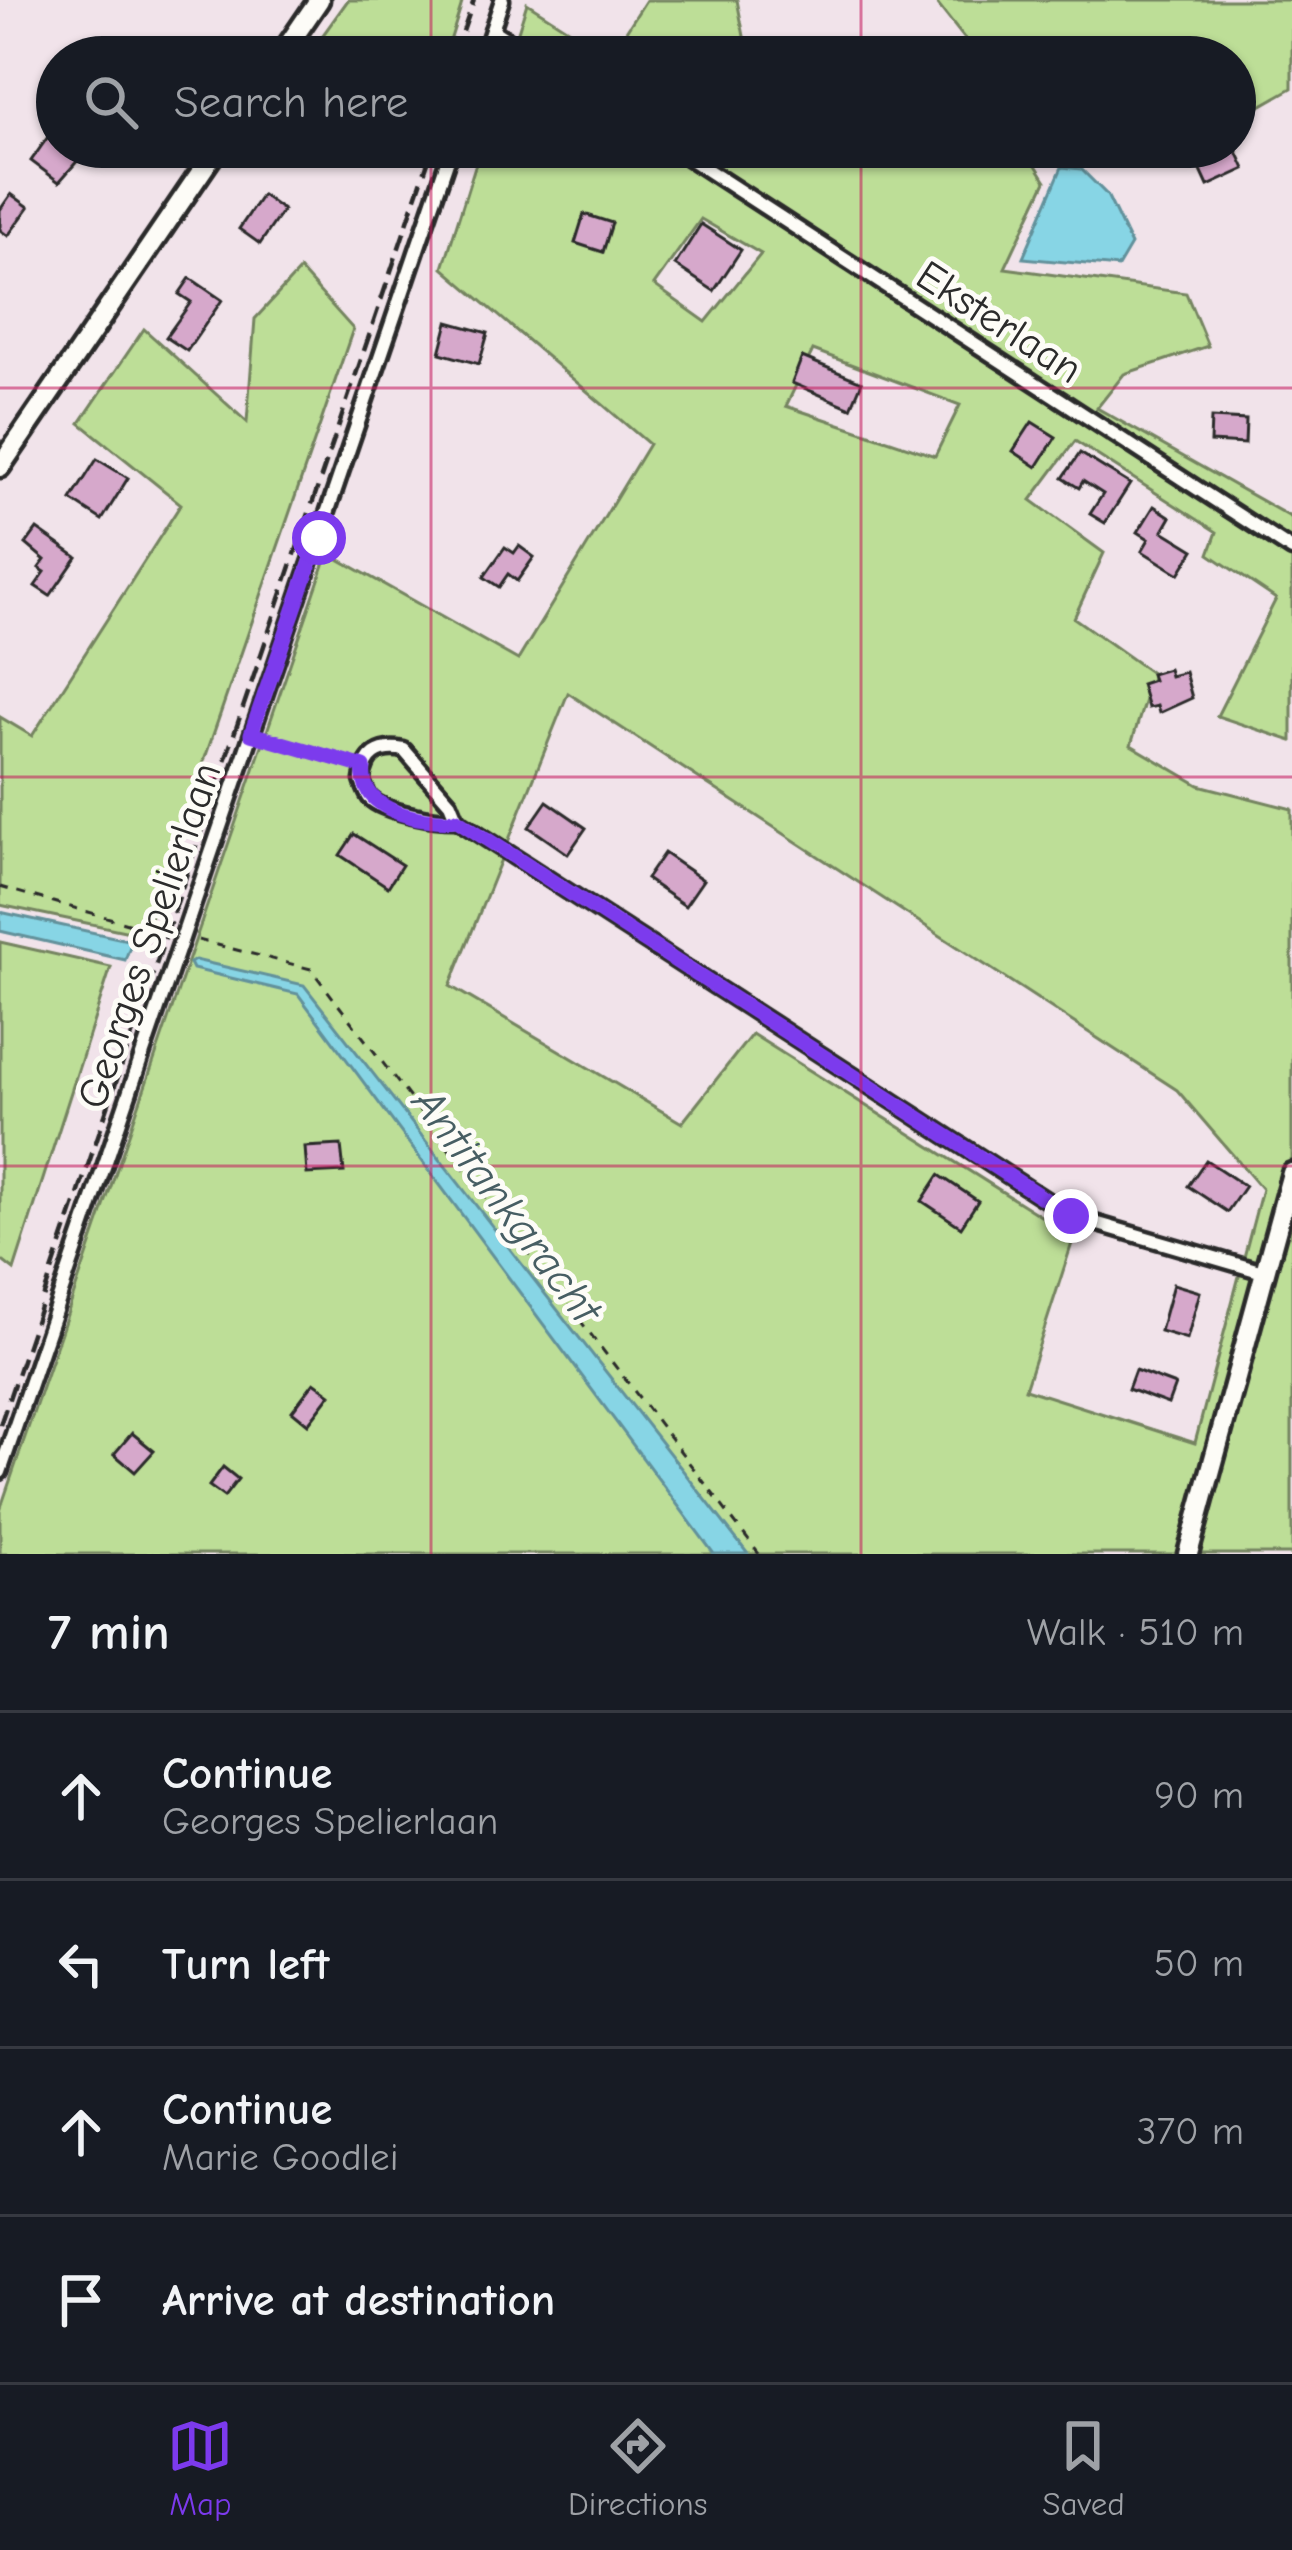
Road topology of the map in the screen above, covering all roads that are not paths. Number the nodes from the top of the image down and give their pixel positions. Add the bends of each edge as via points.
1 (319, 0) edge
2 (502, 0) edge
3 (492, 30) junction
4 (294, 36) edge
5 (490, 36) edge
6 (501, 36) edge
7 (204, 168) edge
8 (445, 168) edge
9 (704, 168) edge
10 (0, 467) edge
11 (1292, 550) edge
12 (457, 820) junction
13 (1292, 1173) edge
14 (1263, 1272) junction
15 (0, 1472) edge
16 (1188, 1554) edge

1 - 4 main road
2 - 3 street
3 - 5 street
3 - 6 street
7 - 10 main road
8 - 15 street, Georges Spelierlaan
9 - 11 street, Eksterlaan
12 - 12 street via 404,750 379,750 364,767 369,797 383,807
12 - 14 street via 1071,1216
13 - 14 main road
14 - 16 main road

